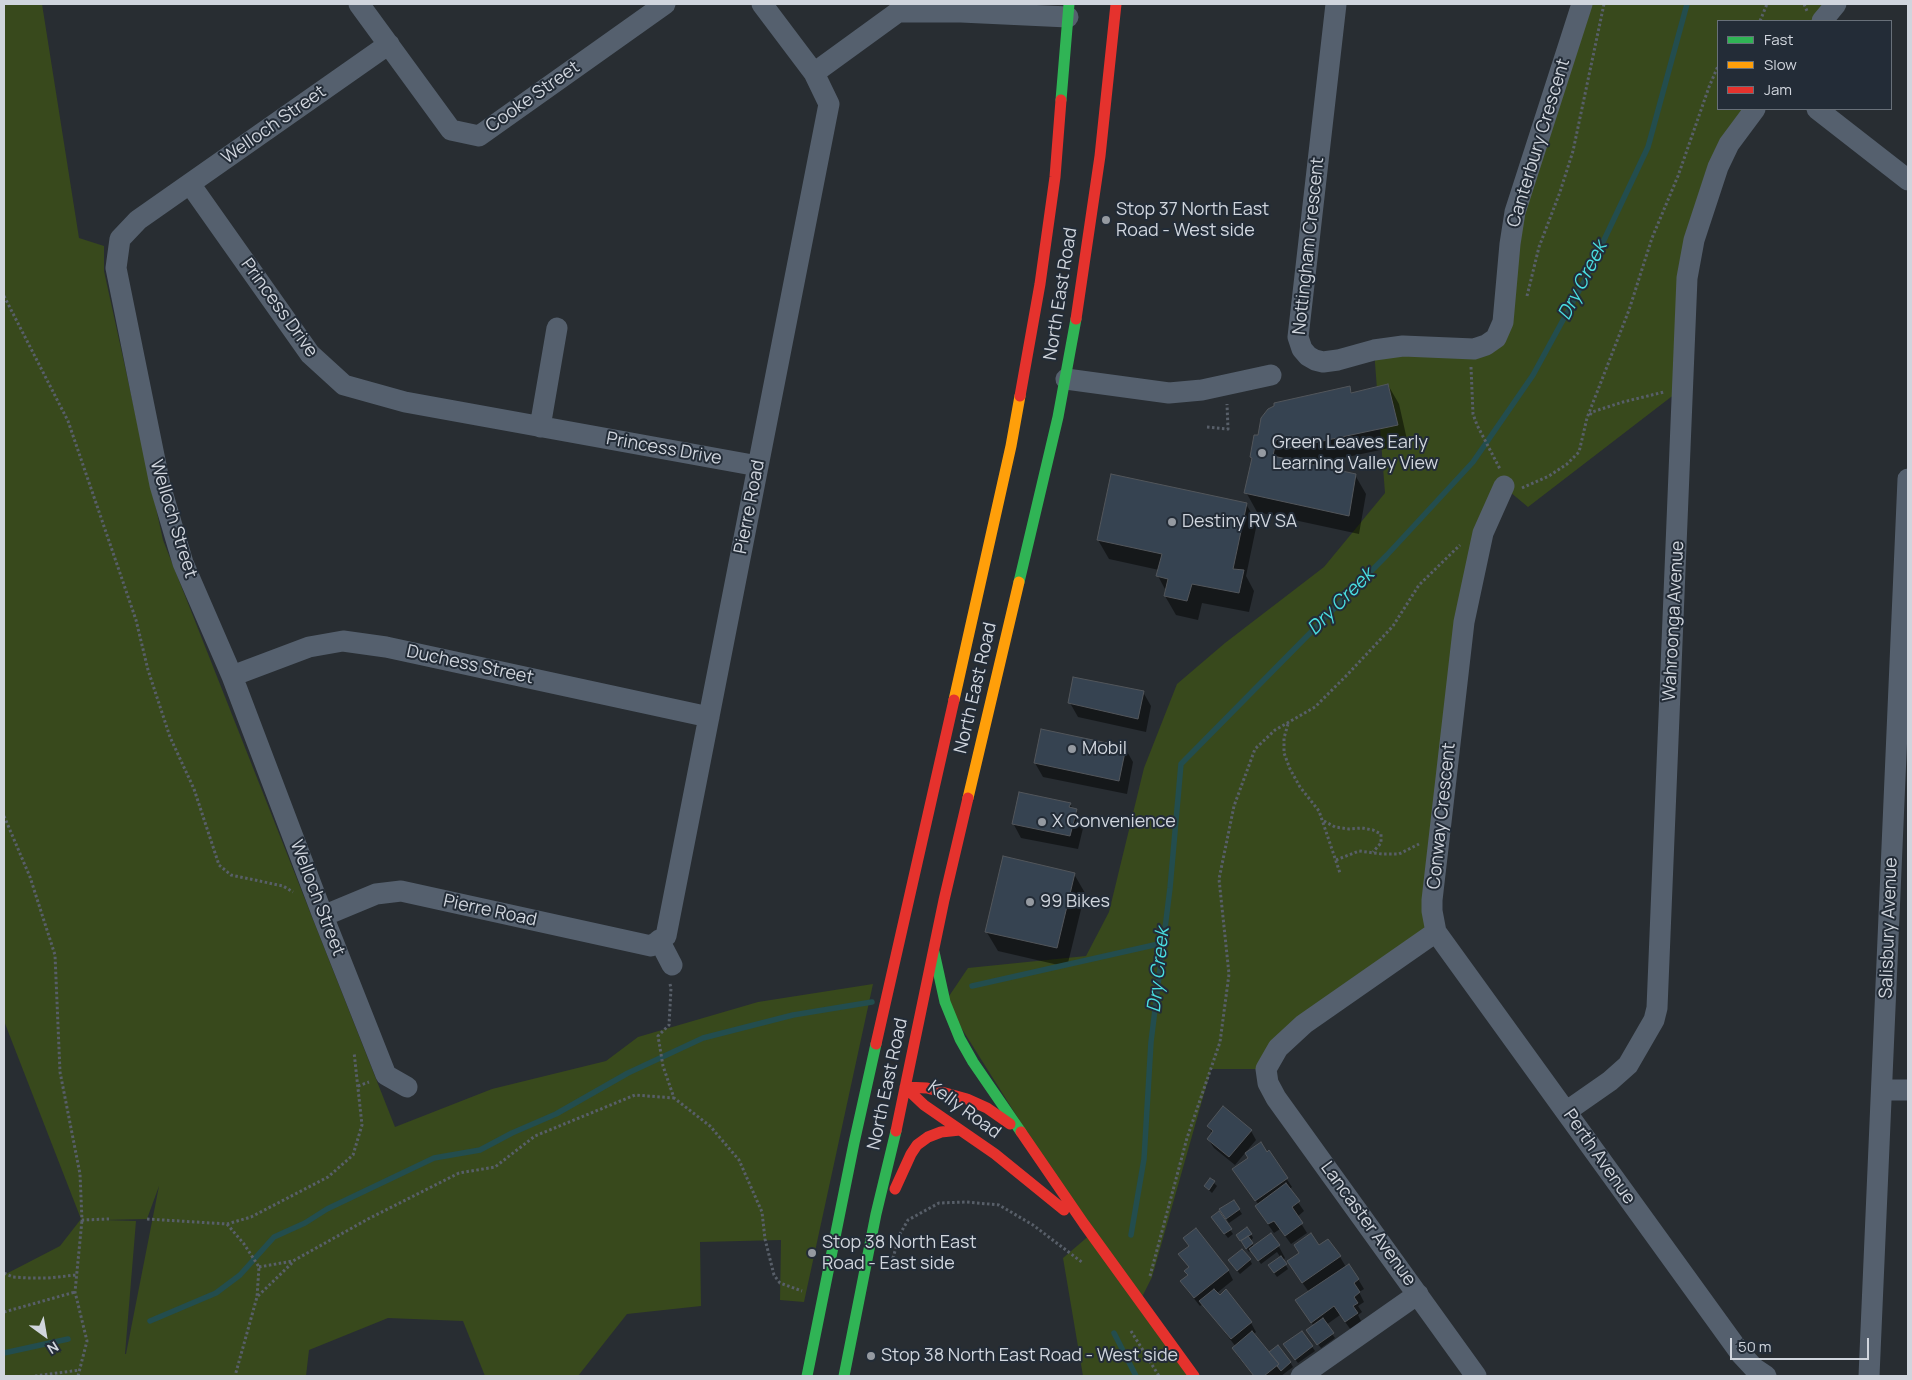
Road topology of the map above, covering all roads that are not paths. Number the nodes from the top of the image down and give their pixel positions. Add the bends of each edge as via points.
1 (359, 4) edge
2 (665, 4) edge
3 (762, 4) edge
4 (1116, 4) edge
5 (1336, 4) edge
6 (1582, 4) edge
7 (1836, 4) edge
8 (1069, 11) edge
9 (1823, 20) edge
10 (389, 44) junction
11 (814, 73) junction
12 (1755, 110) edge
13 (1818, 110) edge
14 (1908, 180) edge
15 (190, 184) junction
16 (1504, 314) joint
17 (557, 328) dead end
18 (1032, 332) junction
19 (1039, 347) dead end
20 (1271, 375) dead end
21 (1057, 376) junction
22 (1034, 394) dead end
23 (1017, 412) junction
24 (540, 426) junction
25 (758, 466) junction
26 (1908, 479) edge
27 (1503, 486) road end
28 (232, 676) junction
29 (709, 716) junction
30 (323, 916) junction
31 (1436, 932) junction
32 (659, 940) junction
33 (934, 952) junction
34 (672, 965) road end
35 (881, 1027) junction
36 (886, 1043) dead end
37 (896, 1068) dead end
38 (407, 1087) dead end
39 (900, 1090) junction
40 (1882, 1090) junction
41 (1908, 1090) edge
42 (1567, 1112) junction
43 (872, 1119) dead end
44 (960, 1130) junction
45 (1024, 1136) junction
46 (854, 1143) junction
47 (876, 1214) junction
48 (1084, 1224) junction
49 (1418, 1294) junction
50 (807, 1376) edge
51 (844, 1376) edge
52 (1194, 1376) edge
53 (1301, 1376) edge
54 (1476, 1376) edge
55 (1766, 1376) edge
56 (1869, 1376) edge

1 - 10 street, Cooke Street
2 - 10 street, Cooke Street via 479,136 451,130
3 - 11 street
4 - 21 main road, North East Road via 1100,156 1074,331
5 - 16 street, Nottingham Crescent via 1299,342 1308,356 1323,362 1403,346 1473,359 1496,338
6 - 16 street, Canterbury Crescent via 1515,212
7 - 9 street
8 - 11 street via 898,12
8 - 18 main road, North East Road via 1055,177
10 - 15 street, Welloch Street
11 - 25 street, Pierre Road via 829,104
12 - 42 street, Wahroonga Avenue via 1730,144 1718,167 1694,240 1687,278 1657,1008 1654,1020 1628,1066
13 - 14 street
15 - 24 street, Princess Drive via 310,354 344,385 405,402
15 - 28 street, Welloch Street via 138,220 120,239 116,268 160,486 182,563
17 - 24 street
18 - 19 main road
18 - 23 main road, North East Road
20 - 21 street via 1202,390 1169,393
21 - 33 main road, North East Road via 1058,418
22 - 23 main road
23 - 35 main road, North East Road
24 - 25 street, Princess Drive
25 - 29 street, Pierre Road
26 - 40 street, Salisbury Avenue
27 - 31 street, Conway Crescent via 1483,534 1464,622 1432,900
28 - 29 street, Duchess Street via 309,647 343,641 386,647
28 - 30 street, Welloch Street
29 - 32 street, Pierre Road via 666,936
30 - 32 street, Pierre Road via 376,894 401,891 651,946
30 - 38 street, Welloch Street via 386,1075
31 - 42 street, Perth Avenue
31 - 49 street, Lancaster Avenue via 1304,1024 1278,1048 1266,1069 1268,1083 1276,1098
32 - 34 street
33 - 39 main road, North East Road
33 - 45 main road, Kelly Road via 945,1002 960,1039
35 - 36 main road
35 - 46 main road, North East Road
37 - 39 main road
39 - 44 main road, Kelly Road
39 - 45 main road, Kelly Road via 927,1088 967,1099 990,1109
39 - 47 main road, North East Road via 894,1142
40 - 41 street
40 - 56 street, Salisbury Avenue
42 - 55 street, Perth Avenue via 1741,1354
43 - 46 main road
44 - 47 main road via 941,1132 917,1145 893,1193
44 - 48 main road, Kelly Road
45 - 48 main road, Kelly Road
46 - 50 main road, North East Road
47 - 51 main road, North East Road
48 - 52 main road, Kelly Road
49 - 53 street
49 - 54 street, Lancaster Avenue

